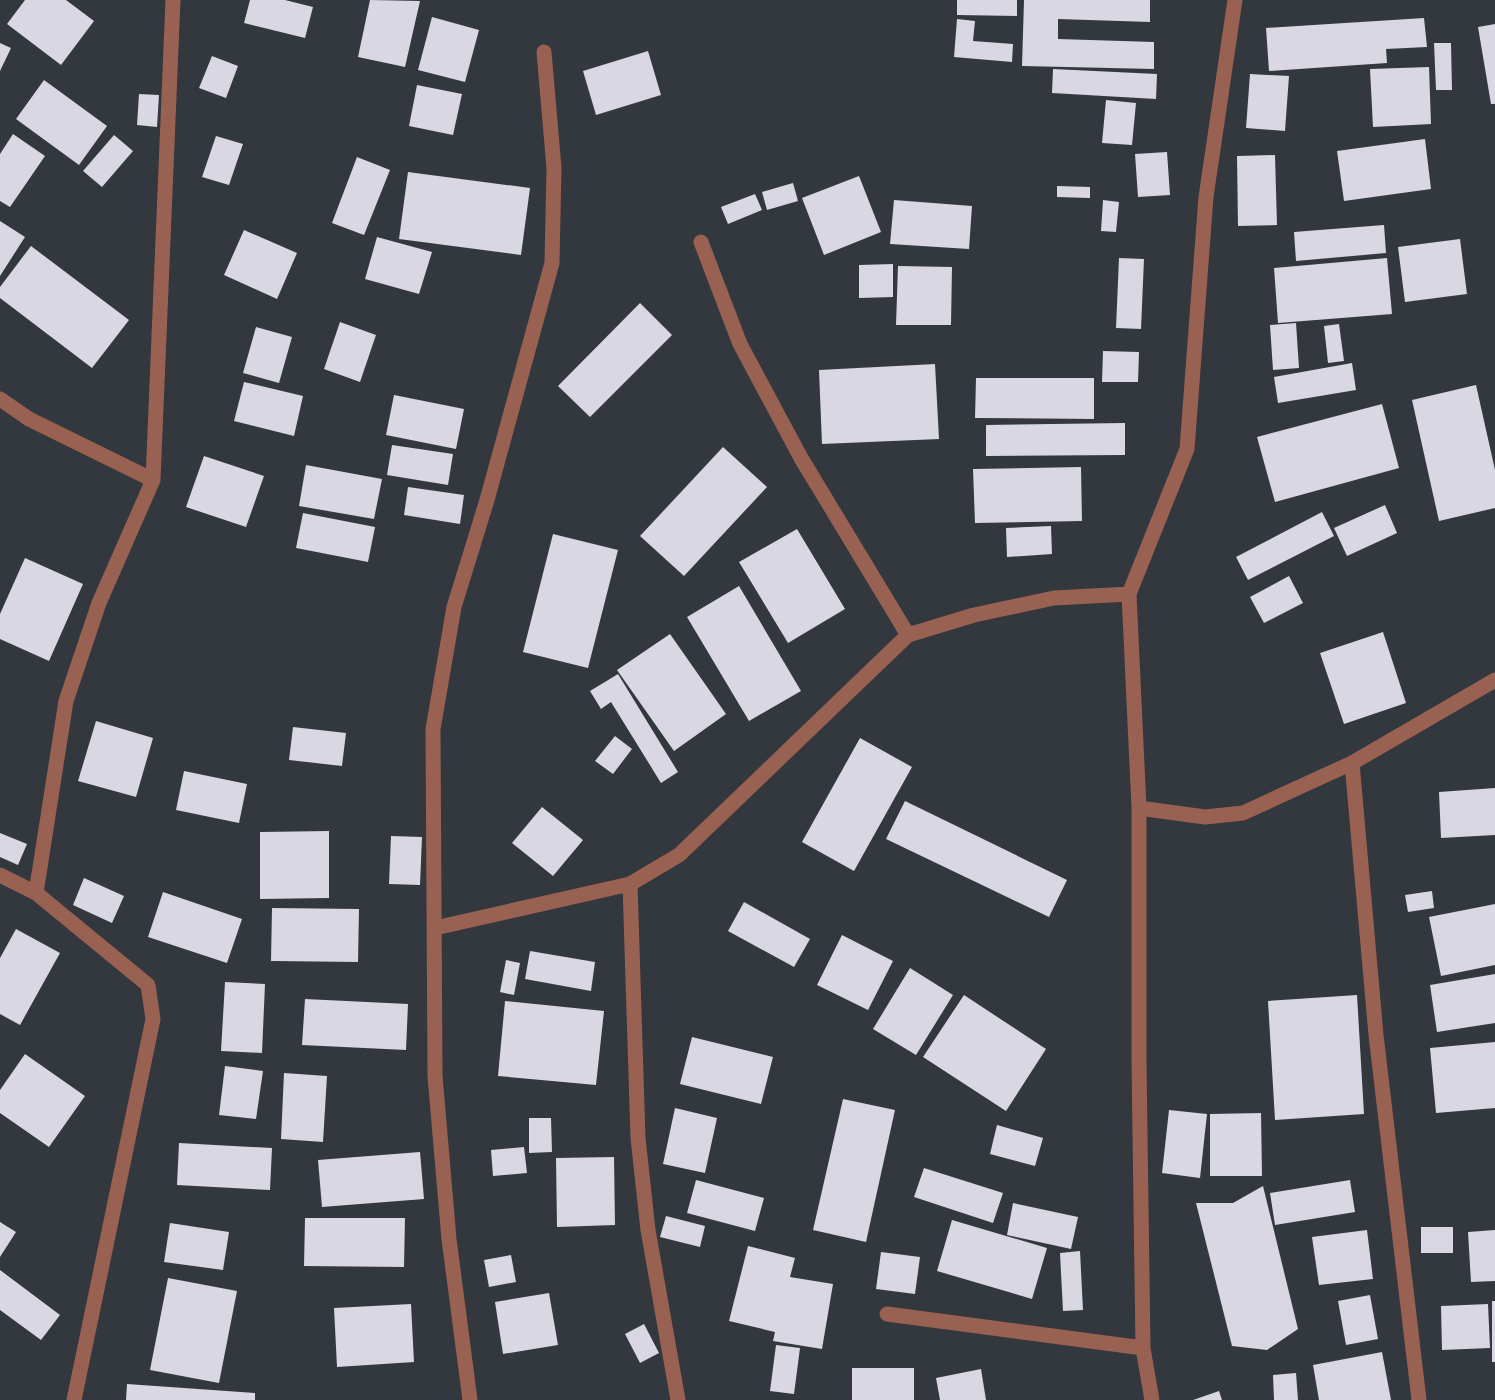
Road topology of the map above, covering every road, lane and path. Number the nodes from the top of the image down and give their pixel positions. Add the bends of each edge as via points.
1 (173, 0) edge
2 (1250, 0) edge
3 (1234, 1) edge
4 (544, 52) dead end
5 (701, 242) dead end
6 (0, 399) edge
7 (153, 480) junction
8 (1129, 594) junction
9 (908, 635) junction
10 (1495, 680) edge
11 (1352, 763) junction
12 (1139, 808) junction
13 (0, 875) edge
14 (630, 884) junction
15 (36, 893) junction
16 (435, 928) junction
17 (887, 1314) dead end
18 (1143, 1348) junction
19 (74, 1400) edge
20 (471, 1400) edge
21 (678, 1400) edge
22 (1152, 1400) edge
23 (1419, 1400) edge

1 - 7 street
2 - 3 street
3 - 8 street via 1206,197 1187,448
4 - 16 street via 554,168 552,263 454,607 433,729
5 - 9 street via 740,344 801,458
6 - 7 street via 29,419
7 - 15 street via 99,603 66,701
8 - 9 street via 1054,598 974,615
8 - 12 street
9 - 14 street via 679,855
10 - 11 street
11 - 12 street via 1243,813 1205,817
11 - 23 street via 1376,1035
12 - 18 street
13 - 15 street
14 - 16 street
14 - 21 street via 638,1138 648,1230
15 - 19 street via 148,985 153,1019
16 - 20 street via 435,1076 449,1239
17 - 18 street
18 - 22 street

